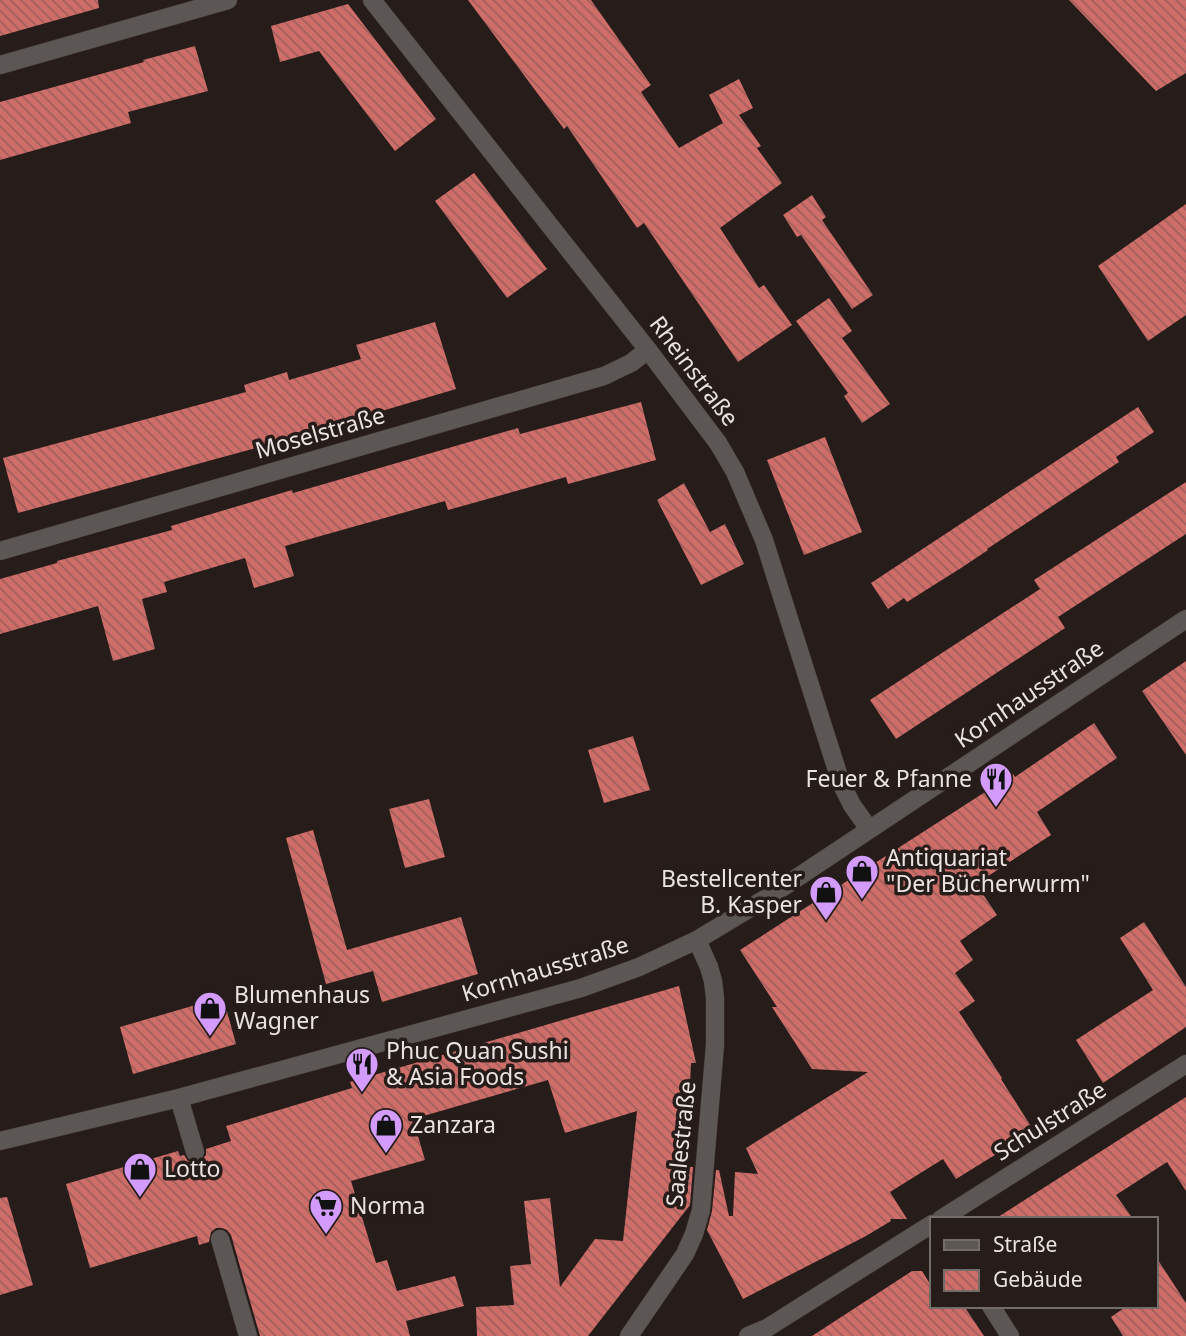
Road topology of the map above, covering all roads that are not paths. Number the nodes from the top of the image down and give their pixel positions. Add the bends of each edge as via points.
1 (228, 0) edge
2 (372, 0) edge
3 (0, 65) edge
4 (648, 351) junction
5 (0, 551) edge
6 (1186, 619) edge
7 (869, 830) junction
8 (697, 940) junction
9 (1186, 1064) edge
10 (179, 1098) junction
11 (0, 1142) edge
12 (195, 1152) dead end
13 (944, 1217) edge
14 (930, 1225) edge
15 (220, 1238) dead end
16 (992, 1308) edge
17 (248, 1336) edge
18 (629, 1336) edge
19 (748, 1336) edge
20 (1010, 1336) edge

1 - 3 street
2 - 4 street, Rheinstraße
4 - 5 street, Moselstraße via 604,376
4 - 7 street, Rheinstraße via 718,443 740,482 764,540 841,783
6 - 7 street, Kornhausstraße
7 - 8 street, Kornhausstraße
8 - 10 street, Kornhausstraße via 581,988
8 - 18 street, Saalestraße via 715,998 701,1210 685,1254
9 - 13 street, Schulstraße
10 - 11 street, Kornhausstraße
10 - 12 street
14 - 19 street via 768,1328
15 - 17 street
16 - 20 street

